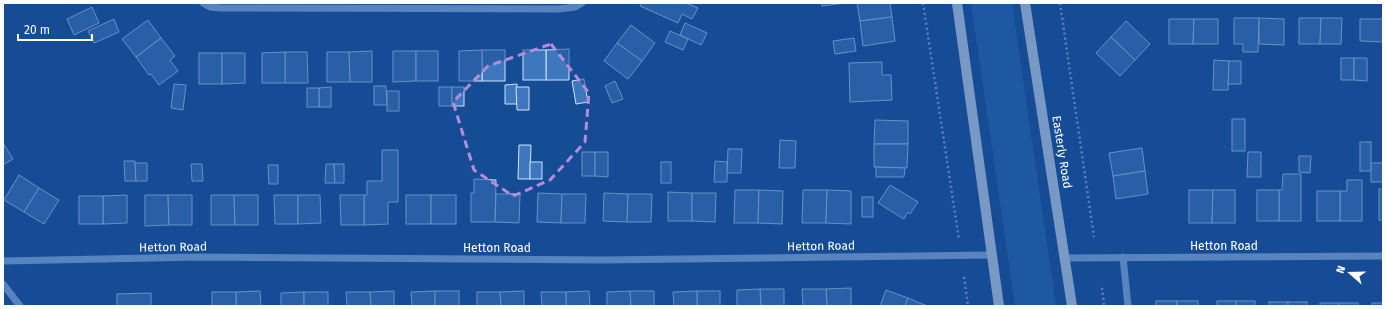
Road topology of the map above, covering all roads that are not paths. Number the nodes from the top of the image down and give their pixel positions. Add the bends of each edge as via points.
1 (203, 3) edge
2 (582, 3) edge
3 (957, 3) edge
4 (1025, 3) edge
5 (992, 255) junction
6 (1383, 256) edge
7 (1123, 257) junction
8 (1065, 258) junction
9 (3, 261) edge
10 (3, 284) edge
11 (20, 306) edge
12 (999, 306) edge
13 (1072, 306) edge
14 (1128, 306) edge

1 - 2 street via 221,8 559,9 575,7
3 - 5 main road
4 - 8 main road, Easterly Road
5 - 9 street, Hetton Road via 604,260 200,257
5 - 12 main road
6 - 7 street, Hetton Road
7 - 8 street, Hetton Road
7 - 14 street
8 - 13 main road, Easterly Road
10 - 11 street

